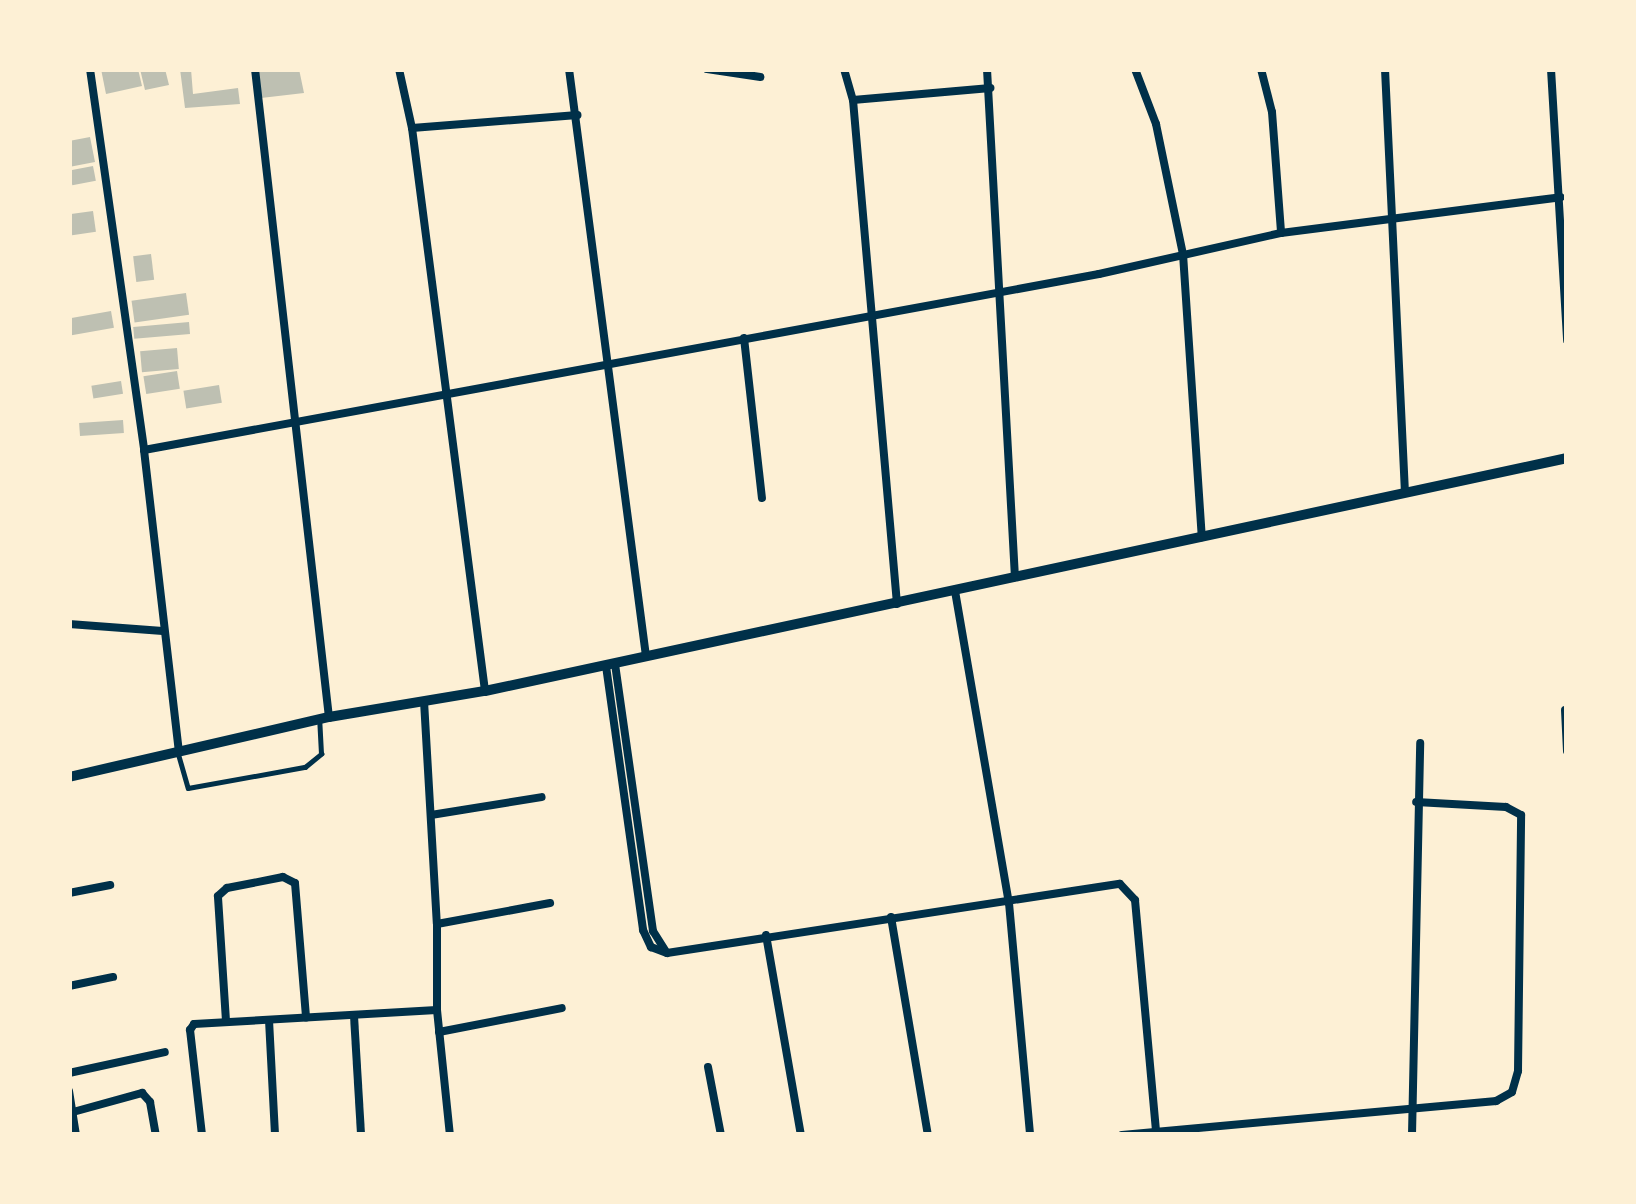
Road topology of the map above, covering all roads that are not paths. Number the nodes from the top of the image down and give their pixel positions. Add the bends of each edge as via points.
1 (90, 69) edge
2 (255, 69) edge
3 (399, 69) edge
4 (569, 69) edge
5 (707, 69) edge
6 (844, 69) edge
7 (987, 69) edge
8 (1135, 69) edge
9 (1261, 69) edge
10 (1385, 69) edge
11 (1551, 69) edge
12 (760, 77) dead end
13 (990, 88) junction
14 (853, 100) junction
15 (577, 115) junction
16 (412, 128) junction
17 (1561, 197) junction
18 (1390, 219) junction
19 (1281, 233) junction
20 (1184, 254) junction
21 (1000, 290) junction
22 (872, 315) junction
23 (744, 338) junction
24 (1567, 341) edge
25 (606, 364) junction
26 (448, 393) junction
27 (295, 419) junction
28 (144, 450) junction
29 (1567, 458) edge
30 (1405, 493) junction
31 (762, 498) dead end
32 (1202, 537) junction
33 (1015, 579) junction
34 (955, 591) junction
35 (896, 604) junction
36 (69, 624) edge
37 (163, 631) junction
38 (646, 657) junction
39 (611, 665) junction
40 (485, 691) junction
41 (424, 701) junction
42 (1565, 710) edge
43 (324, 718) junction
44 (1420, 743) dead end
45 (1567, 751) edge
46 (179, 754) junction
47 (69, 777) edge
48 (542, 797) dead end
49 (1416, 802) junction
50 (431, 815) junction
51 (110, 885) dead end
52 (69, 893) edge
53 (550, 903) dead end
54 (1010, 903) junction
55 (891, 917) junction
56 (437, 924) junction
57 (766, 935) junction
58 (113, 977) dead end
59 (69, 986) edge
60 (562, 1008) dead end
61 (436, 1010) junction
62 (354, 1016) junction
63 (306, 1018) junction
64 (269, 1020) junction
65 (226, 1022) junction
66 (439, 1032) junction
67 (165, 1052) dead end
68 (708, 1067) dead end
69 (69, 1073) edge
70 (69, 1091) edge
71 (1412, 1108) junction
72 (73, 1112) junction
73 (1156, 1131) junction
74 (1138, 1134) edge
75 (76, 1135) edge
76 (156, 1135) edge
77 (202, 1135) edge
78 (275, 1135) edge
79 (361, 1135) edge
80 (450, 1135) edge
81 (721, 1135) edge
82 (801, 1135) edge
83 (928, 1135) edge
84 (1030, 1135) edge
85 (1122, 1135) edge
86 (1412, 1135) edge

1 - 28 street
2 - 27 street
3 - 16 street
4 - 15 street
5 - 12 street
6 - 14 street
7 - 13 street
8 - 20 street via 1156,124
9 - 19 street
10 - 18 street
11 - 17 street
13 - 14 street
13 - 21 street
14 - 22 street
15 - 16 street
15 - 25 street
16 - 26 street
17 - 18 street
17 - 24 street
18 - 19 street
18 - 30 street
19 - 20 street
20 - 21 street
20 - 32 street
21 - 22 street
21 - 33 street
22 - 23 street
22 - 35 street
23 - 25 street
23 - 31 street
25 - 26 street
25 - 38 street
26 - 27 street
26 - 40 street
27 - 28 street
27 - 43 street
28 - 37 street
29 - 30 street
30 - 32 street
32 - 33 street
33 - 34 street
34 - 35 street
34 - 54 street
35 - 38 street
36 - 37 street
37 - 46 street
38 - 39 street
39 - 40 street
39 - 57 street via 653,931 668,953
40 - 41 street
41 - 43 street
41 - 50 street
42 - 45 street
43 - 46 street
43 - 46 lane via 321,754 305,767 188,788
44 - 49 street
46 - 47 street
48 - 50 street
49 - 71 street
49 - 71 street via 1517,810 1522,867 1512,1092 1496,1101
50 - 56 street
51 - 52 street
53 - 56 street
54 - 55 street
54 - 73 street via 1113,883 1131,892
54 - 84 street
55 - 57 street
55 - 83 street
56 - 61 street
57 - 82 street
58 - 59 street
60 - 66 street
61 - 62 street
61 - 66 street
62 - 63 street
62 - 79 street
63 - 64 street
63 - 65 street via 295,883 283,877 218,896
64 - 65 street
64 - 78 street
65 - 77 street via 190,1030
66 - 80 street
67 - 69 street
68 - 81 street
70 - 72 street
71 - 73 street
71 - 86 street
72 - 75 street
72 - 76 street via 142,1093
73 - 74 street
74 - 85 street

